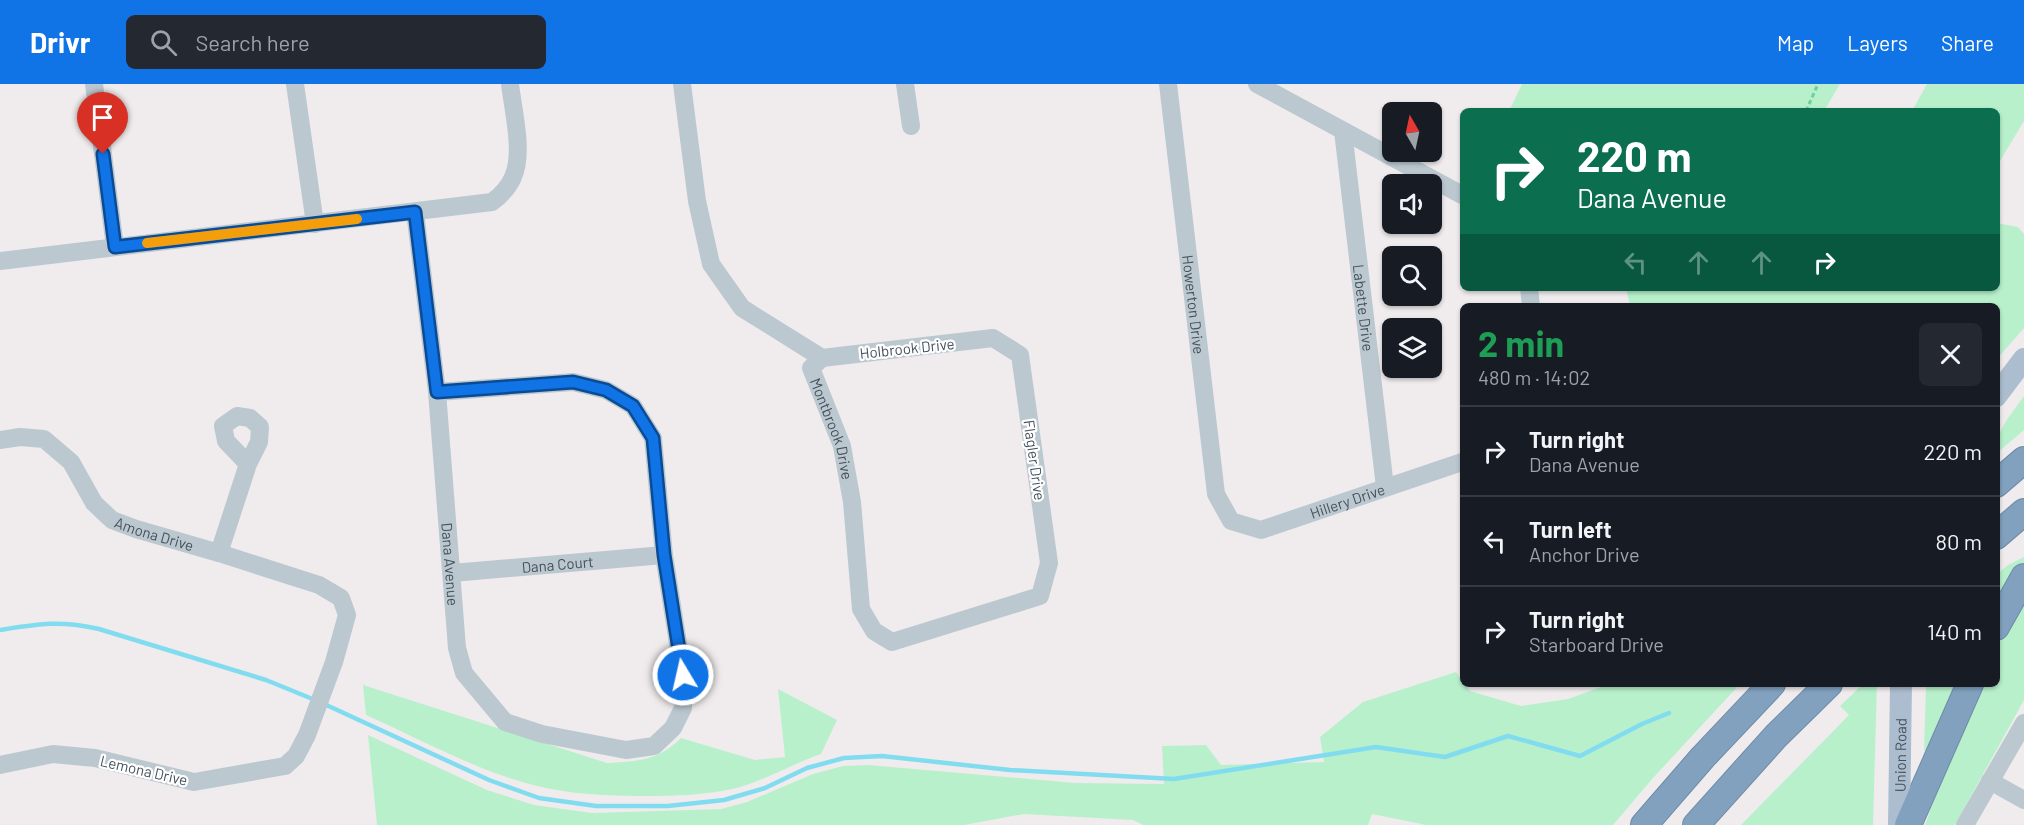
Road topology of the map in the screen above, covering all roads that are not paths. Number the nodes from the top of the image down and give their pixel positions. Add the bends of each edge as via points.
1 (94, 84) edge
2 (295, 84) edge
3 (510, 84) edge
4 (682, 84) edge
5 (905, 84) edge
6 (1168, 84) edge
7 (1257, 84) edge
8 (910, 126) dead end
9 (1343, 131) junction
10 (1460, 194) edge
11 (415, 212) junction
12 (315, 224) junction
13 (115, 247) junction
14 (0, 261) edge
15 (993, 338) joint
16 (822, 358) junction
17 (2024, 359) edge
18 (2000, 391) edge
19 (437, 392) junction
20 (0, 440) edge
21 (2024, 460) edge
22 (1460, 463) edge
23 (248, 464) dead end
24 (2000, 481) edge
25 (1385, 487) junction
26 (2024, 512) edge
27 (1231, 521) joint
28 (2000, 533) edge
29 (219, 553) junction
30 (664, 555) junction
31 (452, 573) junction
32 (2024, 577) edge
33 (341, 598) joint
34 (2000, 620) edge
35 (892, 642) joint
36 (1769, 687) edge
37 (1826, 687) edge
38 (1969, 687) edge
39 (1901, 689) edge
40 (2024, 723) edge
41 (0, 765) edge
42 (1990, 781) junction
43 (2024, 800) edge
44 (1644, 825) edge
45 (1696, 825) edge
46 (1899, 825) edge
47 (1908, 825) edge
48 (1965, 825) edge

1 - 13 street
2 - 12 street
3 - 11 street via 518,154 513,177 500,196 492,202
4 - 16 street, Montbrook Drive via 697,201 711,264 742,308
5 - 8 street
6 - 27 street, Howerton Drive via 1216,494
7 - 9 street
9 - 10 street
9 - 25 street, Labette Drive
11 - 12 street
11 - 19 street, Dana Avenue
12 - 13 street
13 - 14 street
15 - 16 street, Holbrook Drive
15 - 35 street, Flagler Drive via 1020,355 1049,563 1041,596
16 - 35 street, Montbrook Drive via 811,368 842,446 852,502 861,609 874,631
17 - 18 main road
19 - 30 street via 573,382 606,390 633,406 653,438
19 - 31 street, Dana Avenue
20 - 29 street, Amona Drive via 20,436 44,440 71,462 94,503 112,520
21 - 24 highway
22 - 25 street, Hillery Drive
23 - 29 street
25 - 27 street, Hillery Drive via 1261,530
26 - 28 highway
29 - 33 street, Amona Drive via 319,585
30 - 31 street, Dana Court
30 - 31 street, Dana Avenue via 683,675 683,708 673,728 654,746 626,750 542,734 505,722 464,673 457,648
32 - 34 highway
33 - 41 street, Lemona Drive via 347,615 334,662 307,735 296,756 285,766 194,782 95,758 53,754
36 - 44 highway
37 - 45 highway
38 - 47 highway
39 - 46 main road, Union Road
40 - 42 street
42 - 43 street
42 - 48 street

